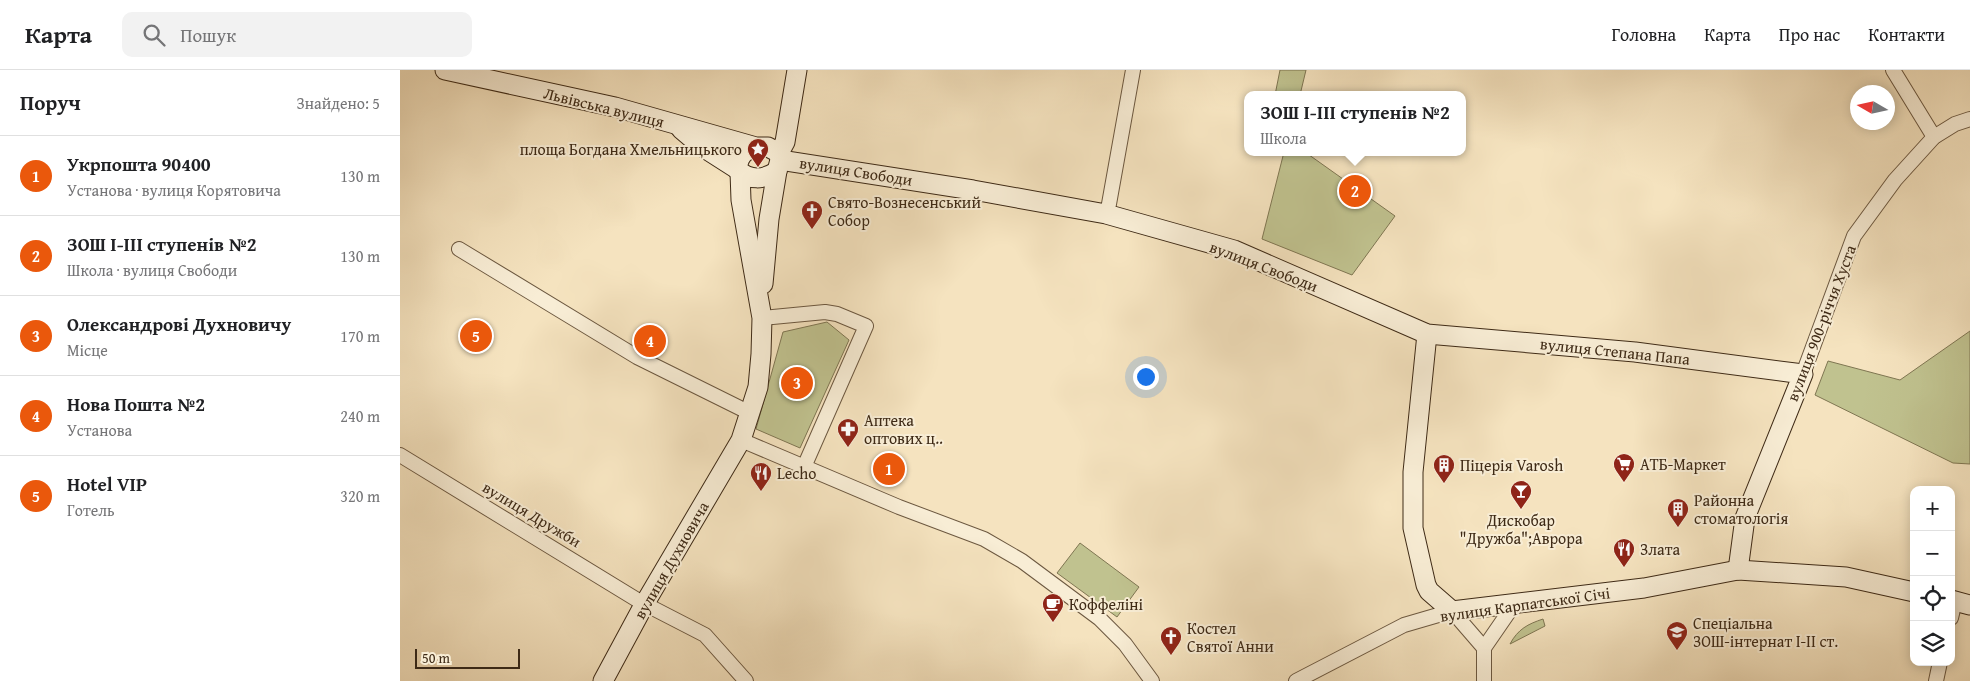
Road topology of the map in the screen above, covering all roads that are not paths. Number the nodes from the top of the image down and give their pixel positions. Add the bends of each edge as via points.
1 (445, 70) edge
2 (797, 70) edge
3 (1133, 70) edge
4 (1893, 70) edge
5 (1970, 119) edge
6 (676, 125) junction
7 (1934, 137) junction
8 (756, 147) junction
9 (779, 161) junction
10 (739, 171) junction
11 (1106, 214) junction
12 (459, 249) dead end
13 (762, 313) junction
14 (1427, 334) junction
15 (1803, 374) junction
16 (750, 413) junction
17 (741, 440) junction
18 (400, 455) edge
19 (804, 467) junction
20 (1738, 570) junction
21 (1910, 591) edge
22 (645, 603) junction
23 (1515, 603) junction
24 (1452, 611) junction
25 (1484, 648) junction
26 (1939, 666) edge
27 (603, 681) edge
28 (746, 681) edge
29 (1152, 681) edge
30 (1296, 681) edge
31 (1484, 681) edge
32 (1936, 681) edge

1 - 6 main road, Львівська вулиця via 615,107
2 - 9 main road
3 - 11 street
4 - 7 street
5 - 7 street, вулиця 900-річчя Хуста
6 - 8 main road, Львівська вулиця
6 - 10 main road, Львівська вулиця
7 - 15 street, вулиця 900-річчя Хуста via 1895,180 1854,236
8 - 9 main road via 768,147
8 - 10 main road via 743,152
9 - 10 main road via 760,179
9 - 11 main road, вулиця Свободи
9 - 13 main road via 769,219
10 - 13 main road via 741,200
11 - 14 main road, вулиця Свободи via 1234,250
12 - 16 street via 637,357
13 - 16 main road via 758,387
13 - 19 street via 825,312 866,326
14 - 15 main road, вулиця Степана Папа via 1635,352
14 - 24 main road via 1413,472 1413,528 1426,586
15 - 20 main road, вулиця 900-річчя Хуста via 1744,518
16 - 17 main road
17 - 19 street
17 - 22 main road, вулиця Духновича
18 - 22 street, вулиця Дружби
19 - 29 street via 984,539 1022,561 1100,619 1125,644
20 - 21 main road, вулиця Карпатської Січі via 1846,577
20 - 23 main road, вулиця Карпатської Січі via 1644,588
22 - 27 main road, вулиця Духновича
22 - 28 street, вулиця Дружби via 705,635
23 - 24 main road, вулиця Карпатської Січі
23 - 25 street
24 - 25 street
24 - 30 street, вулиця Карпатської Січі via 1404,625
25 - 31 street
26 - 32 street

